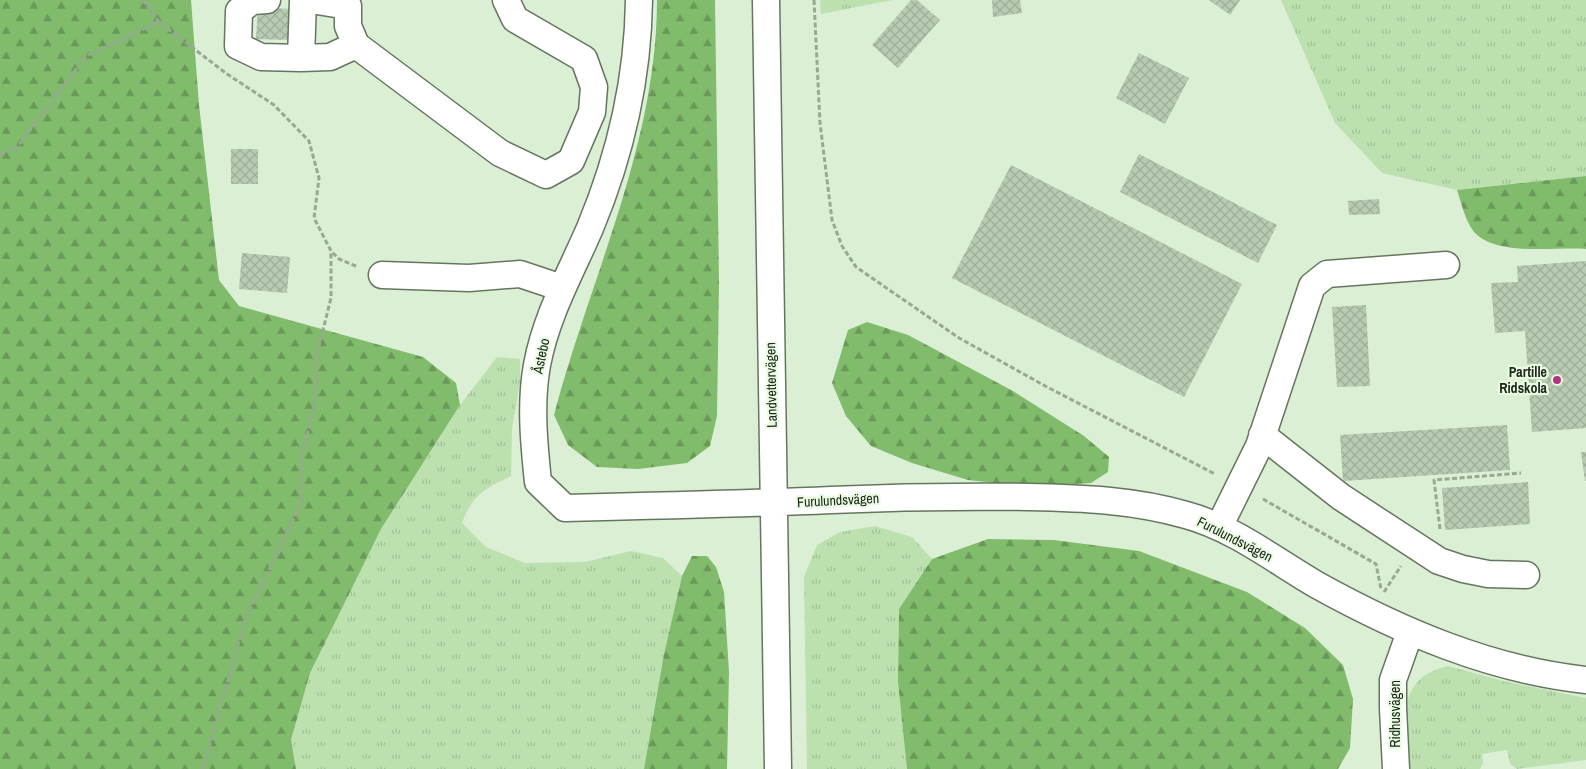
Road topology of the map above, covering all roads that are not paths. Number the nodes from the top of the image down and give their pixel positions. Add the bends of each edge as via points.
1 (267, 0) edge
2 (303, 0) edge
3 (311, 0) edge
4 (506, 0) edge
5 (639, 0) edge
6 (766, 0) edge
7 (348, 3) edge
8 (356, 45) junction
9 (301, 58) junction
10 (1446, 265) dead end
11 (382, 275) road end
12 (562, 288) junction
13 (1262, 435) junction
14 (772, 503) junction
15 (1219, 527) junction
16 (1526, 575) dead end
17 (1410, 632) junction
18 (1586, 680) edge
19 (778, 769) edge
20 (1396, 769) edge

1 - 9 street via 252,1 239,11 238,46 261,57
2 - 9 street
3 - 7 street
4 - 8 street via 515,19 584,59 594,87 592,112 571,161 546,175 500,153
5 - 12 street, Åstebo via 633,80 623,129 590,227
6 - 14 street, Landvettervägen
7 - 8 street via 348,26
8 - 9 street via 330,56
10 - 13 street via 1328,274 1312,286
11 - 12 street via 469,278 520,274
12 - 14 street, Åstebo via 537,365 533,432 538,482 565,508
13 - 15 street
13 - 16 street via 1341,497 1440,561 1488,574
14 - 15 street, Furulundsvägen via 942,495 1088,499 1140,504
14 - 19 street, Landvettervägen
15 - 17 street, Furulundsvägen via 1317,585
17 - 18 street, Furulundsvägen via 1512,666
17 - 20 street, Ridhusvägen via 1393,680

